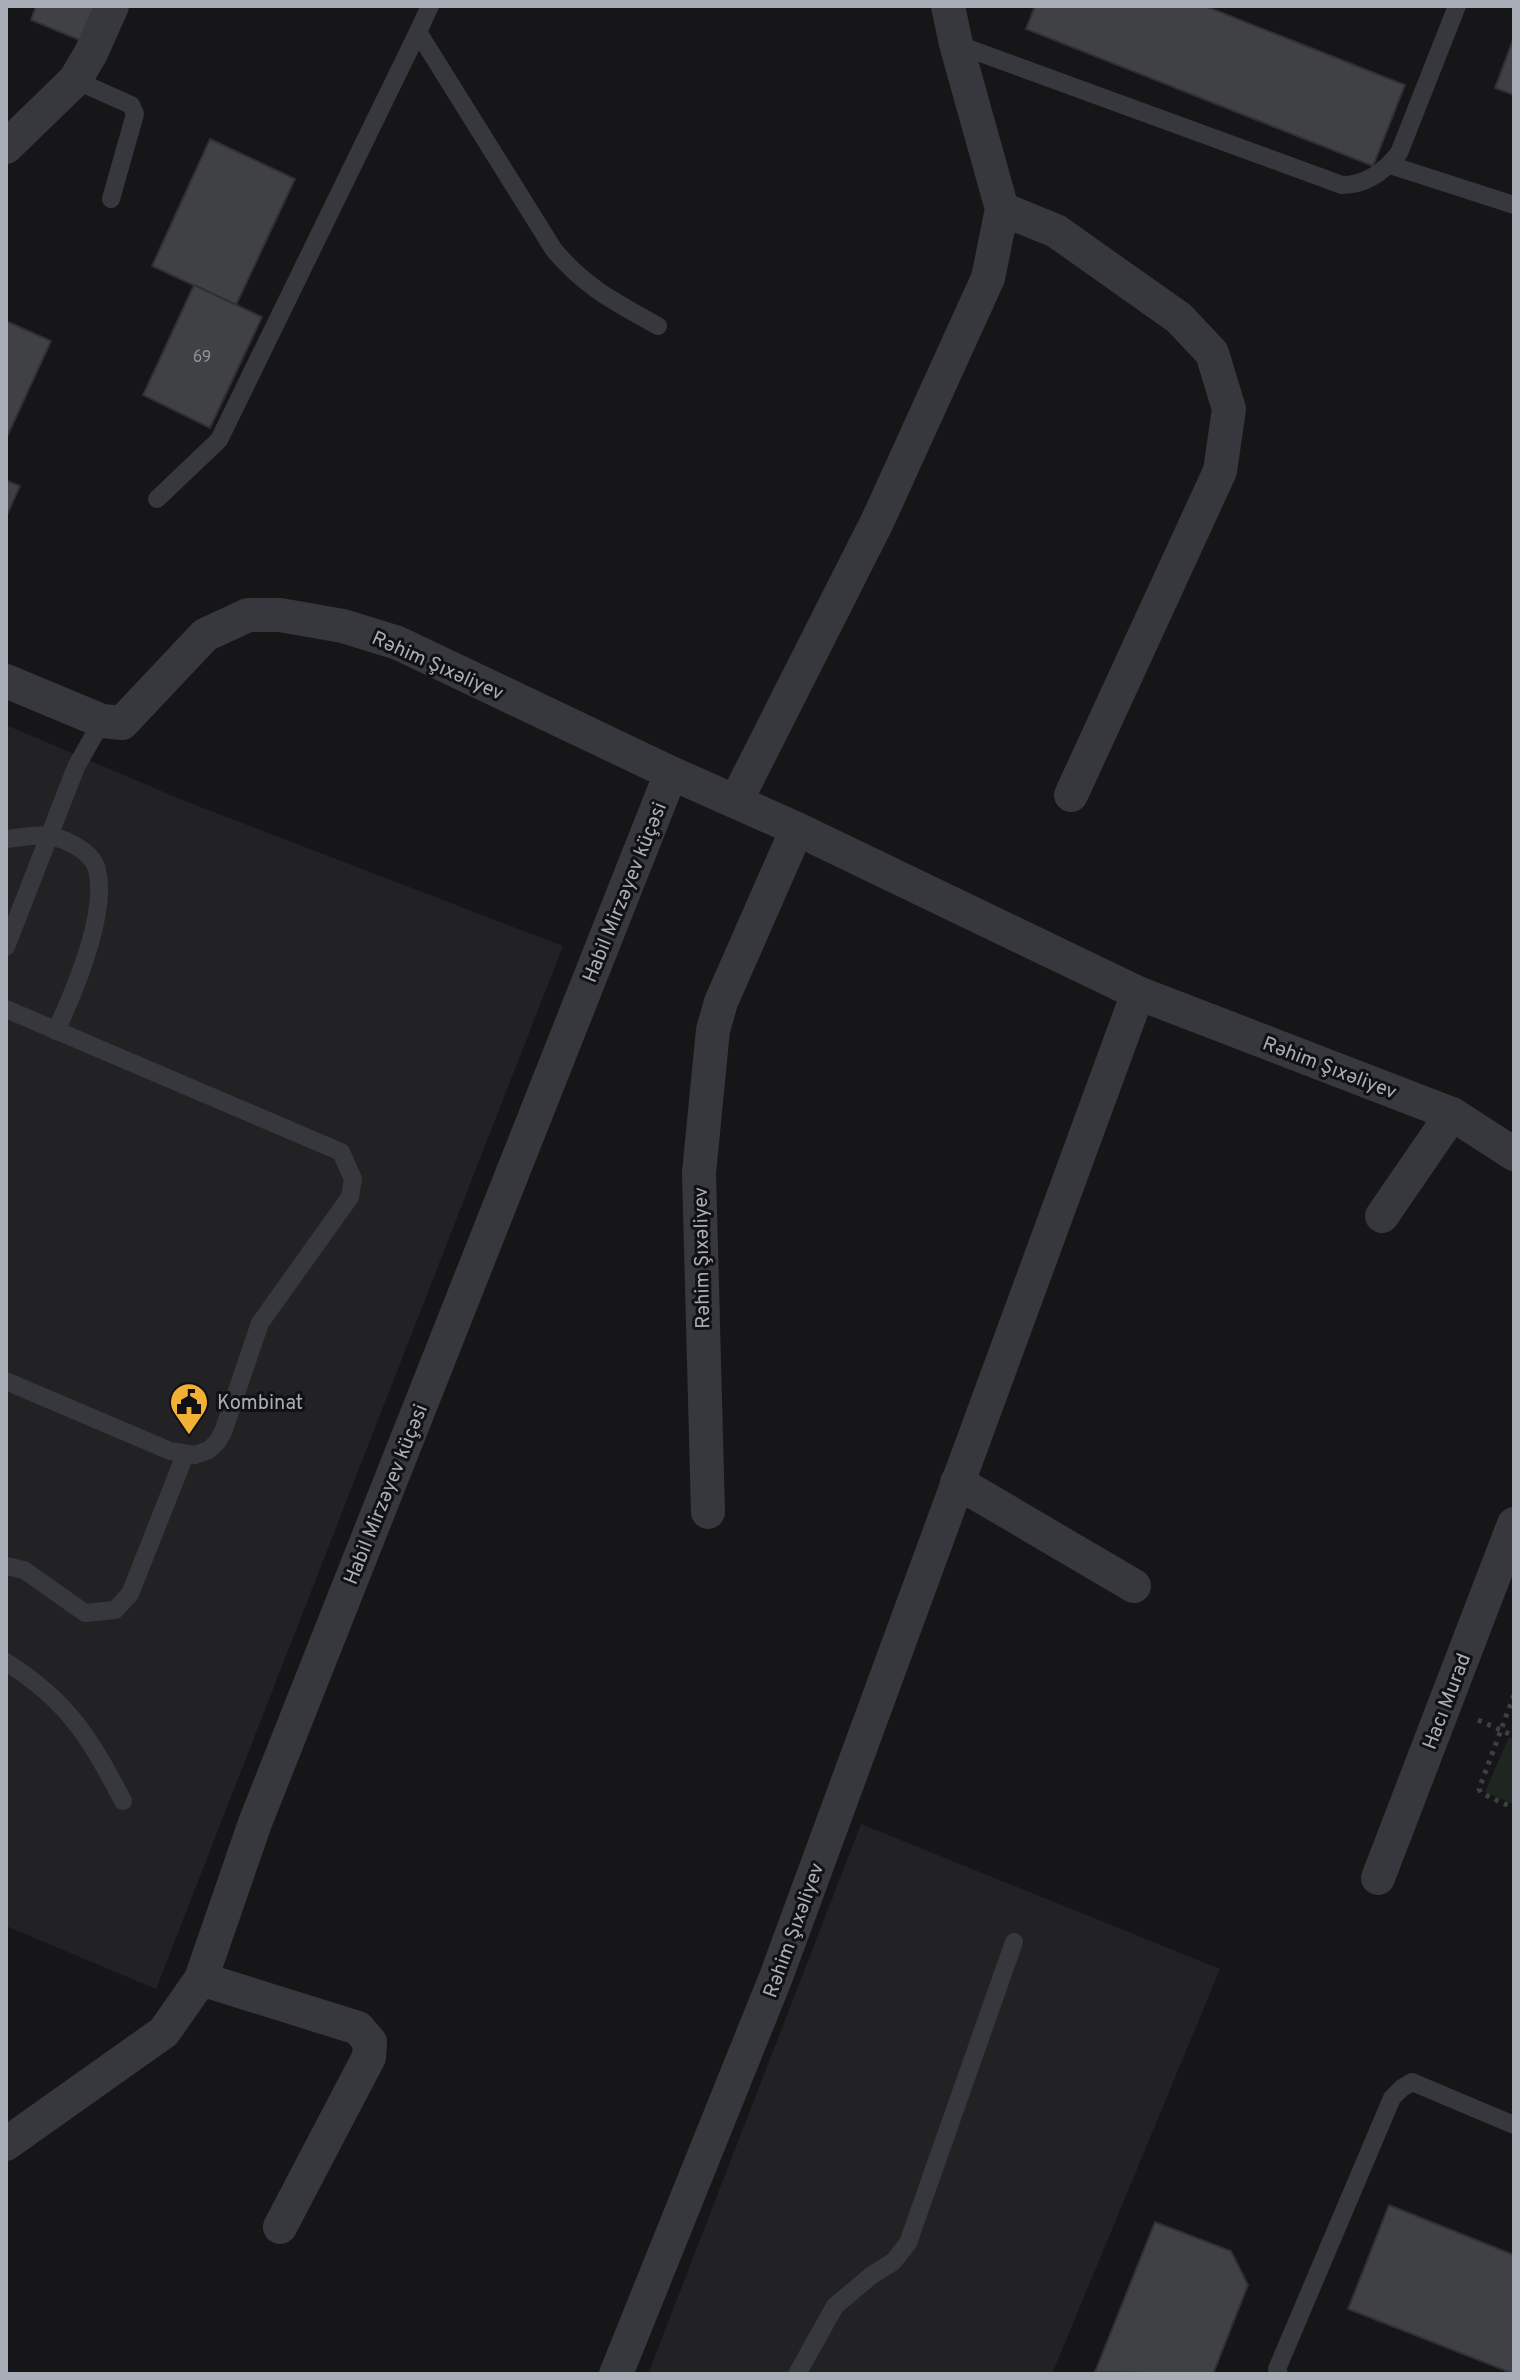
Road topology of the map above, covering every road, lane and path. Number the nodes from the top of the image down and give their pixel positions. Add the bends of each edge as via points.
1 (112, 6) edge
2 (430, 6) edge
3 (948, 6) edge
4 (1457, 6) edge
5 (418, 32) junction
6 (956, 44) junction
7 (75, 80) junction
8 (6, 147) edge
9 (1390, 165) junction
10 (111, 199) dead end
11 (1514, 205) edge
12 (1002, 209) junction
13 (658, 326) dead end
14 (157, 499) dead end
15 (6, 681) edge
16 (102, 721) junction
17 (671, 773) junction
18 (1071, 795) dead end
19 (736, 801) junction
20 (797, 829) junction
21 (49, 836) junction
22 (6, 839) edge
23 (6, 947) edge
24 (1138, 993) junction
25 (6, 1009) edge
26 (56, 1031) junction
27 (1452, 1114) junction
28 (1514, 1154) edge
29 (1382, 1216) dead end
30 (6, 1381) edge
31 (185, 1455) junction
32 (957, 1482) junction
33 (708, 1512) dead end
34 (1514, 1524) edge
35 (6, 1566) edge
36 (1134, 1586) dead end
37 (6, 1662) edge
38 (1514, 1695) edge
39 (123, 1801) dead end
40 (1514, 1808) edge
41 (1378, 1878) dead end
42 (1014, 1942) dead end
43 (201, 1979) junction
44 (1514, 2125) edge
45 (11, 2130) edge
46 (280, 2227) dead end
47 (616, 2374) edge
48 (797, 2374) edge
49 (1279, 2374) edge

1 - 7 street
2 - 5 lane
3 - 6 street
4 - 9 lane
5 - 13 lane via 554,250 597,292
5 - 14 lane via 219,440
6 - 9 lane via 1342,185 1367,181
6 - 12 street
7 - 8 street
7 - 10 lane via 131,105 135,114
9 - 11 lane
12 - 18 street via 1056,231 1179,318 1212,353 1229,409 1220,471
12 - 19 street via 988,278 878,520
15 - 16 street
16 - 17 street, Rəhim Şıxəliyev via 122,723 205,635 248,615 280,615 398,643
16 - 21 lane via 76,767
17 - 19 street, Rəhim Şıxəliyev
17 - 43 street, Habil Mirzəyev küçəsi via 255,1823
19 - 20 street, Rəhim Şıxəliyev
20 - 24 street, Rəhim Şıxəliyev
20 - 33 street, Rəhim Şıxəliyev via 713,1030 699,1173
21 - 22 lane
21 - 23 lane
21 - 26 lane via 83,849 97,869 91,940
24 - 27 street, Rəhim Şıxəliyev
24 - 32 street, Rəhim Şıxəliyev
25 - 26 lane
26 - 31 lane via 341,1152 353,1179 350,1197 260,1323 217,1442 202,1453
27 - 28 street, Rəhim Şıxəliyev
27 - 29 street
30 - 31 lane
31 - 35 lane via 130,1594 115,1610 85,1613 24,1570
32 - 36 street
32 - 47 street, Rəhim Şıxəliyev via 776,1977
34 - 41 street, Hacı Murad
37 - 39 lane via 50,1693 75,1720
38 - 40 path via 1479,1789
42 - 48 lane via 908,2243 893,2262 835,2306
43 - 45 street, Habil Mirzəyev küçəsi via 164,2032
43 - 46 street via 358,2028 370,2042 369,2057
44 - 49 lane via 1412,2082 1392,2098

